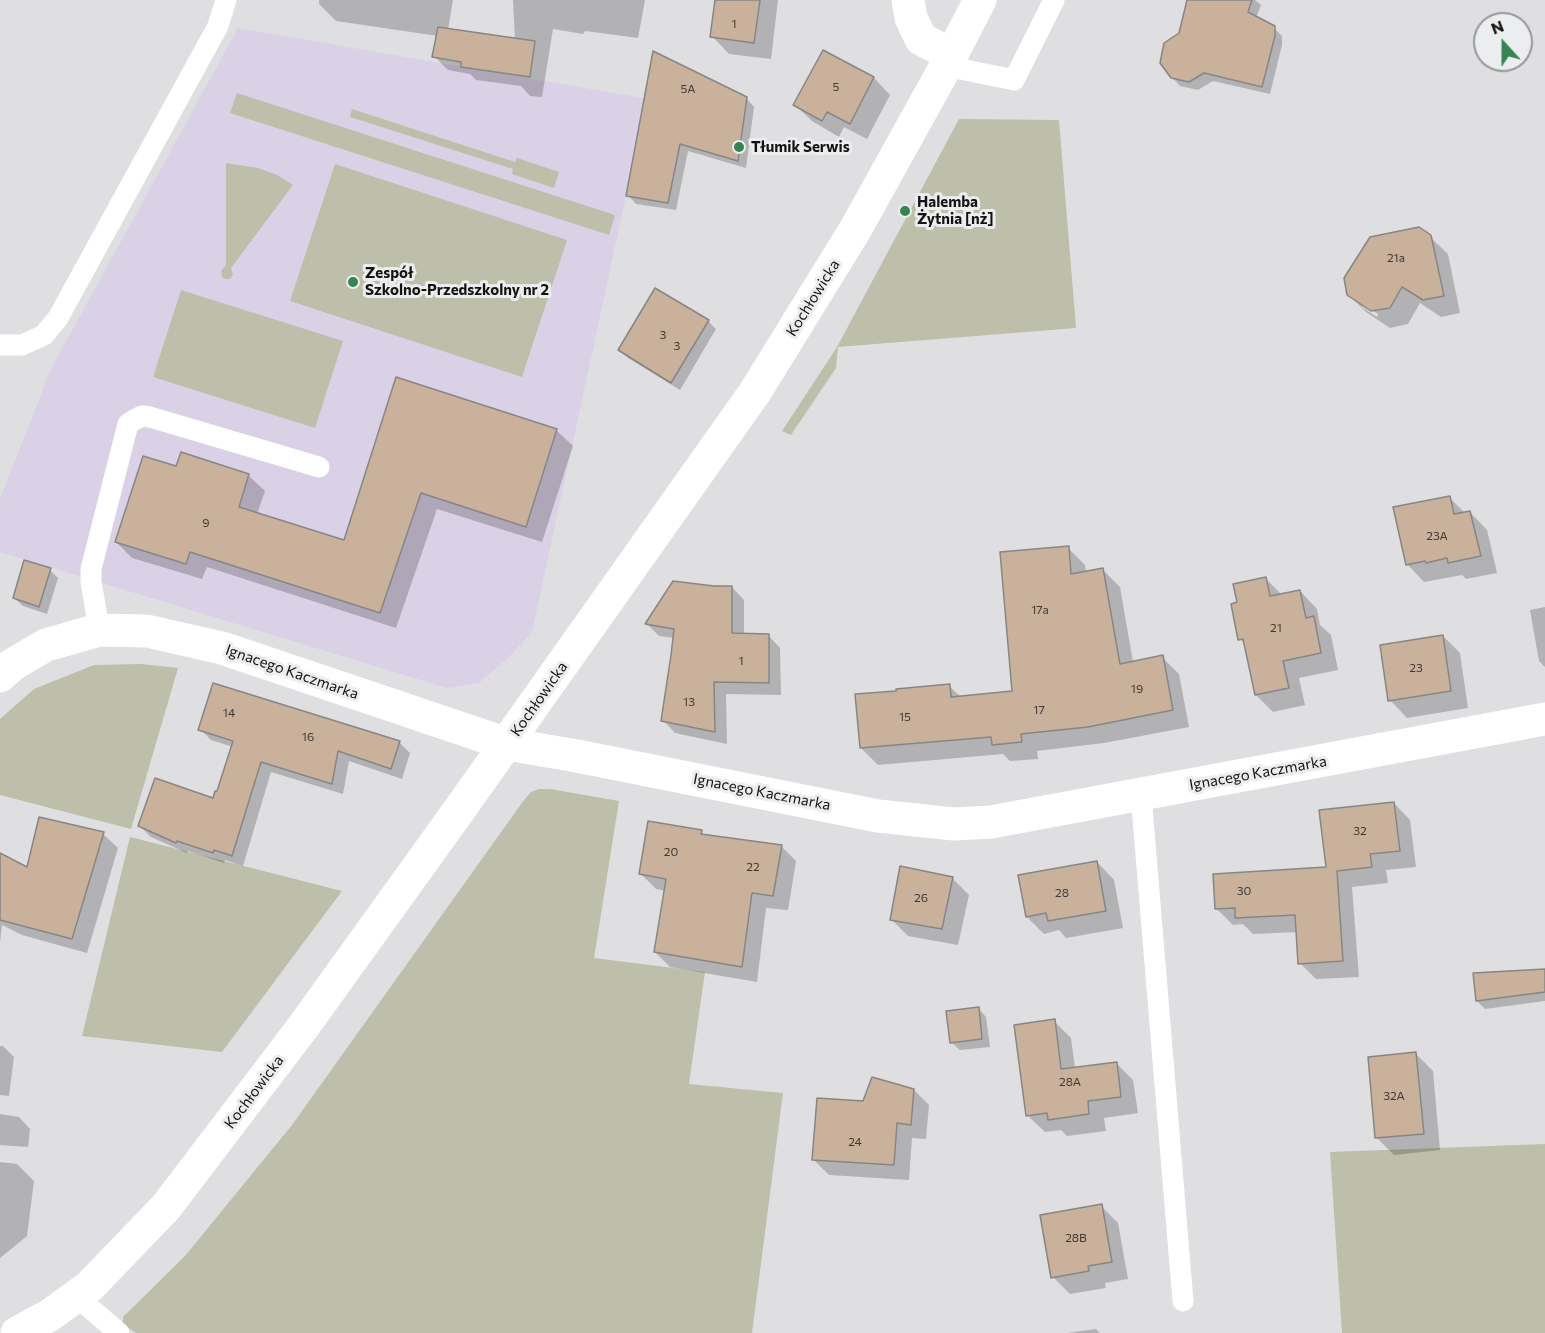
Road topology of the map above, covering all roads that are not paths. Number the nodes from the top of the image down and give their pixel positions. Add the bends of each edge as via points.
1 (226, 0) edge
2 (908, 0) edge
3 (980, 0) edge
4 (1054, 0) edge
5 (949, 61) junction
6 (0, 345) edge
7 (319, 467) dead end
8 (99, 630) junction
9 (0, 676) edge
10 (1545, 719) edge
11 (507, 744) junction
12 (1142, 795) junction
13 (76, 1296) junction
14 (1183, 1302) dead end
15 (17, 1333) edge
16 (119, 1333) edge

1 - 6 lane via 218,26 58,318 44,334 22,345
2 - 5 street via 910,18 921,39
3 - 5 street, Kochłowicka
4 - 5 lane via 1014,80
5 - 11 street, Kochłowicka via 855,230 755,392
7 - 8 lane via 150,417 142,416 128,424 92,568
8 - 9 street, Ignacego Kaczmarka via 46,645
8 - 11 street, Ignacego Kaczmarka via 147,631 222,648
10 - 12 street, Ignacego Kaczmarka
11 - 12 street, Ignacego Kaczmarka via 879,816 954,824 991,822
11 - 13 street, Kochłowicka via 303,1027 166,1207
12 - 14 lane
13 - 15 street, Kochłowicka
13 - 16 lane

